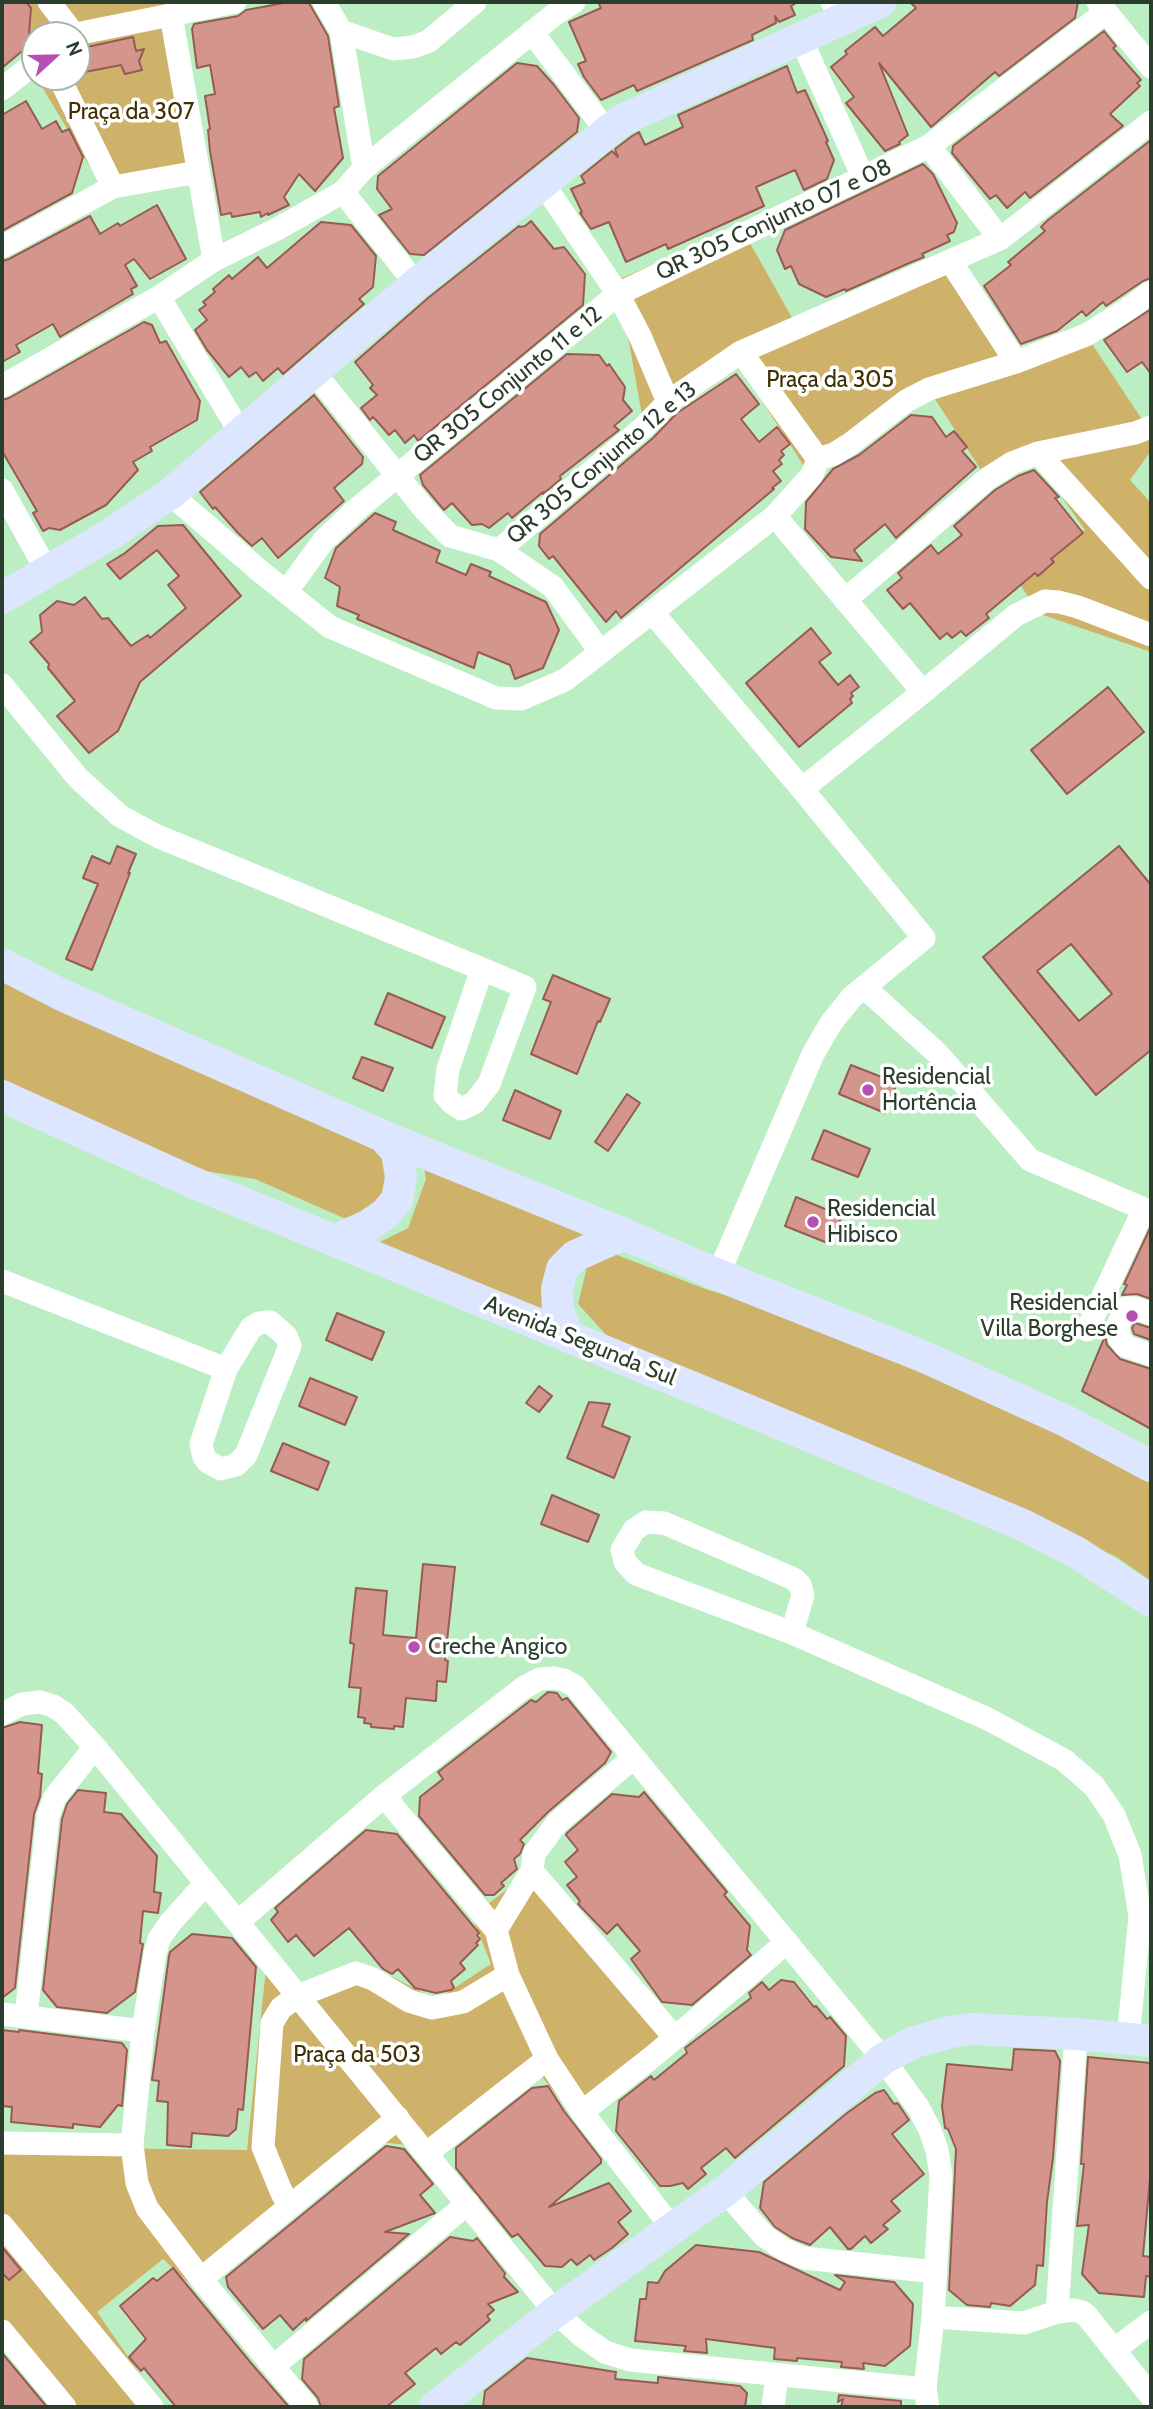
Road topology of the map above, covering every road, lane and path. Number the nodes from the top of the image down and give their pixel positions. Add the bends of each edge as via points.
1 (49, 2) edge
2 (235, 2) edge
3 (324, 2) edge
4 (475, 2) edge
5 (574, 2) edge
6 (880, 2) edge
7 (1102, 7) edge
8 (838, 10) edge
9 (171, 15) junction
10 (63, 21) edge
11 (91, 30) edge
12 (341, 32) junction
13 (532, 33) junction
14 (801, 39) junction
15 (1151, 67) edge
16 (21, 74) edge
17 (2, 89) edge
18 (67, 91) edge
19 (1151, 122) edge
20 (607, 132) junction
21 (929, 146) junction
22 (364, 168) junction
23 (198, 172) junction
24 (863, 177) junction
25 (542, 182) junction
26 (113, 187) junction
27 (343, 192) junction
28 (1000, 240) junction
29 (2, 247) edge
30 (214, 260) junction
31 (951, 262) junction
32 (416, 284) junction
33 (1151, 292) edge
34 (618, 294) junction
35 (159, 297) junction
36 (741, 352) junction
37 (1016, 362) junction
38 (313, 371) junction
39 (2, 386) edge
40 (668, 402) junction
41 (1151, 427) edge
42 (240, 432) junction
43 (1038, 453) junction
44 (818, 459) junction
45 (398, 475) junction
46 (2, 490) edge
47 (170, 494) junction
48 (775, 516) junction
49 (499, 550) junction
50 (47, 571) junction
51 (1151, 578) edge
52 (286, 592) junction
53 (2, 598) edge
54 (845, 600) junction
55 (652, 612) junction
56 (1151, 635) edge
57 (600, 651) junction
58 (2, 685) edge
59 (923, 692) junction
60 (802, 789) junction
61 (2, 964) edge
62 (482, 969) junction
63 (865, 988) junction
64 (2, 1096) edge
65 (383, 1136) junction
66 (1148, 1211) edge
67 (624, 1234) junction
68 (336, 1240) junction
69 (718, 1275) junction
70 (2, 1281) edge
71 (1151, 1314) edge
72 (1087, 1330) dead end
73 (568, 1337) junction
74 (1151, 1356) edge
75 (226, 1369) junction
76 (1151, 1466) edge
77 (1151, 1601) edge
78 (792, 1633) junction
79 (2, 1714) edge
80 (95, 1747) junction
81 (634, 1757) junction
82 (384, 1796) junction
83 (532, 1871) junction
84 (206, 1883) junction
85 (238, 1922) junction
86 (496, 1930) junction
87 (787, 1942) junction
88 (508, 1975) junction
89 (298, 1996) junction
90 (2, 2014) edge
91 (26, 2017) junction
92 (143, 2031) junction
93 (1076, 2034) junction
94 (675, 2038) junction
95 (1140, 2040) edge
96 (547, 2059) junction
97 (883, 2059) junction
98 (582, 2112) junction
99 (398, 2118) junction
100 (2, 2143) edge
101 (132, 2145) junction
102 (427, 2153) junction
103 (725, 2191) junction
104 (468, 2203) junction
105 (289, 2206) junction
106 (2, 2225) edge
107 (673, 2229) junction
108 (936, 2272) junction
109 (201, 2279) junction
110 (555, 2312) junction
111 (1057, 2312) junction
112 (933, 2317) junction
113 (1151, 2322) edge
114 (2, 2330) edge
115 (1115, 2349) junction
116 (274, 2366) junction
117 (777, 2375) junction
118 (1151, 2396) edge
119 (927, 2398) edge
120 (65, 2407) edge
121 (152, 2407) edge
122 (307, 2407) edge
123 (435, 2407) edge
124 (773, 2407) edge

1 - 10 street
2 - 9 street
3 - 12 street
4 - 12 street via 429,41 413,47 393,49
5 - 13 street
6 - 8 main road
7 - 15 street
7 - 21 street, QR 305 Conjunto 07 e 08
8 - 14 main road
9 - 11 street
9 - 23 street
12 - 22 street
13 - 20 street
13 - 22 street
14 - 20 main road via 635,113
14 - 24 street
16 - 17 street
18 - 26 street
19 - 28 street, QR 305 Conjunto 12 e 13
20 - 25 main road
21 - 24 street, QR 305 Conjunto 07 e 08
21 - 28 street
22 - 27 street
23 - 26 street
23 - 30 street
24 - 34 street, QR 305 Conjunto 07 e 08
25 - 32 main road
25 - 34 street
26 - 29 street
27 - 30 street
27 - 32 street
28 - 31 street, QR 305 Conjunto 12 e 13
30 - 35 street
31 - 36 street, QR 305 Conjunto 12 e 13
31 - 37 street
32 - 38 main road
33 - 37 street via 1086,335
34 - 40 street
34 - 45 street, QR 305 Conjunto 11 e 12
35 - 39 street
35 - 42 street
36 - 40 street, QR 305 Conjunto 12 e 13
36 - 44 street
37 - 44 street via 929,389 850,444
38 - 42 main road
38 - 45 street
40 - 49 street, QR 305 Conjunto 12 e 13
41 - 43 street
42 - 47 main road
43 - 51 street
43 - 54 street via 987,479
44 - 48 street via 812,475
45 - 49 street via 450,536
45 - 52 street, QR 305 Conjunto 11 e 12 via 324,540
46 - 50 street
47 - 50 main road
47 - 52 street
48 - 54 street
48 - 55 street
49 - 57 street via 553,587
50 - 53 main road
52 - 57 street via 330,626 496,698 521,699 546,690
54 - 59 street
55 - 57 street
55 - 60 street
56 - 59 street via 1078,607 1045,601 1016,615
58 - 62 street via 78,778 120,816
59 - 60 street
60 - 63 street via 924,938
61 - 65 main road via 62,995
62 - 62 street via 525,987 489,1084 474,1103 461,1109 446,1095 448,1069
63 - 66 street via 938,1054 1030,1160
63 - 69 street via 841,1009 813,1054
64 - 68 main road, Avenida Segunda Sul via 194,1183
65 - 67 main road
65 - 68 main road via 397,1152 401,1177 397,1199 385,1214
66 - 72 street
67 - 69 main road
67 - 73 main road via 575,1256 562,1269 556,1289
68 - 73 main road, Avenida Segunda Sul
69 - 76 main road via 920,1355 1066,1420
70 - 75 street
71 - 74 street via 1126,1308 1118,1325 1125,1346
73 - 77 main road, Avenida Segunda Sul via 1023,1525 1076,1552
75 - 75 street via 201,1444 208,1462 224,1469 246,1455 290,1346 286,1336 270,1322 259,1323 251,1328
78 - 78 street via 636,1574 622,1550 634,1530 646,1522 664,1523 787,1574 800,1585 803,1595
78 - 95 street via 988,1719 1064,1760 1094,1786 1114,1815 1129,1856 1140,1916
79 - 80 street via 22,1704 52,1706
80 - 84 street
80 - 91 street via 55,1797 48,1816
81 - 82 street via 576,1686 554,1678 540,1679
81 - 83 street via 557,1824 534,1854
81 - 87 street
82 - 85 street
82 - 86 street
83 - 86 street
83 - 94 street
84 - 85 street
84 - 92 street via 159,1939
85 - 89 street
86 - 88 street
87 - 94 street
87 - 97 street
88 - 89 street via 448,2007 409,2001 356,1973
88 - 96 street
89 - 99 street
89 - 105 street via 281,2008 272,2023 264,2147
90 - 91 street
91 - 92 street
92 - 101 street
93 - 95 main road
93 - 97 main road via 970,2029 914,2042
93 - 111 street
94 - 98 street
96 - 98 street
96 - 102 street
97 - 103 main road
97 - 108 street via 918,2107 937,2150 941,2176
98 - 107 street
99 - 102 street
99 - 105 street
100 - 101 street
101 - 109 street via 136,2183 147,2208
102 - 104 street
103 - 107 main road
103 - 108 street via 764,2236 804,2258
104 - 110 street
104 - 116 street
105 - 109 street
106 - 121 street
107 - 110 main road
108 - 112 street
109 - 116 street
110 - 117 street via 605,2352 629,2360
110 - 123 main road
111 - 112 street via 1024,2323
111 - 115 street via 1074,2310 1087,2316
112 - 119 street
113 - 115 street
114 - 120 street
115 - 118 street
116 - 122 street
117 - 119 street
117 - 124 street

